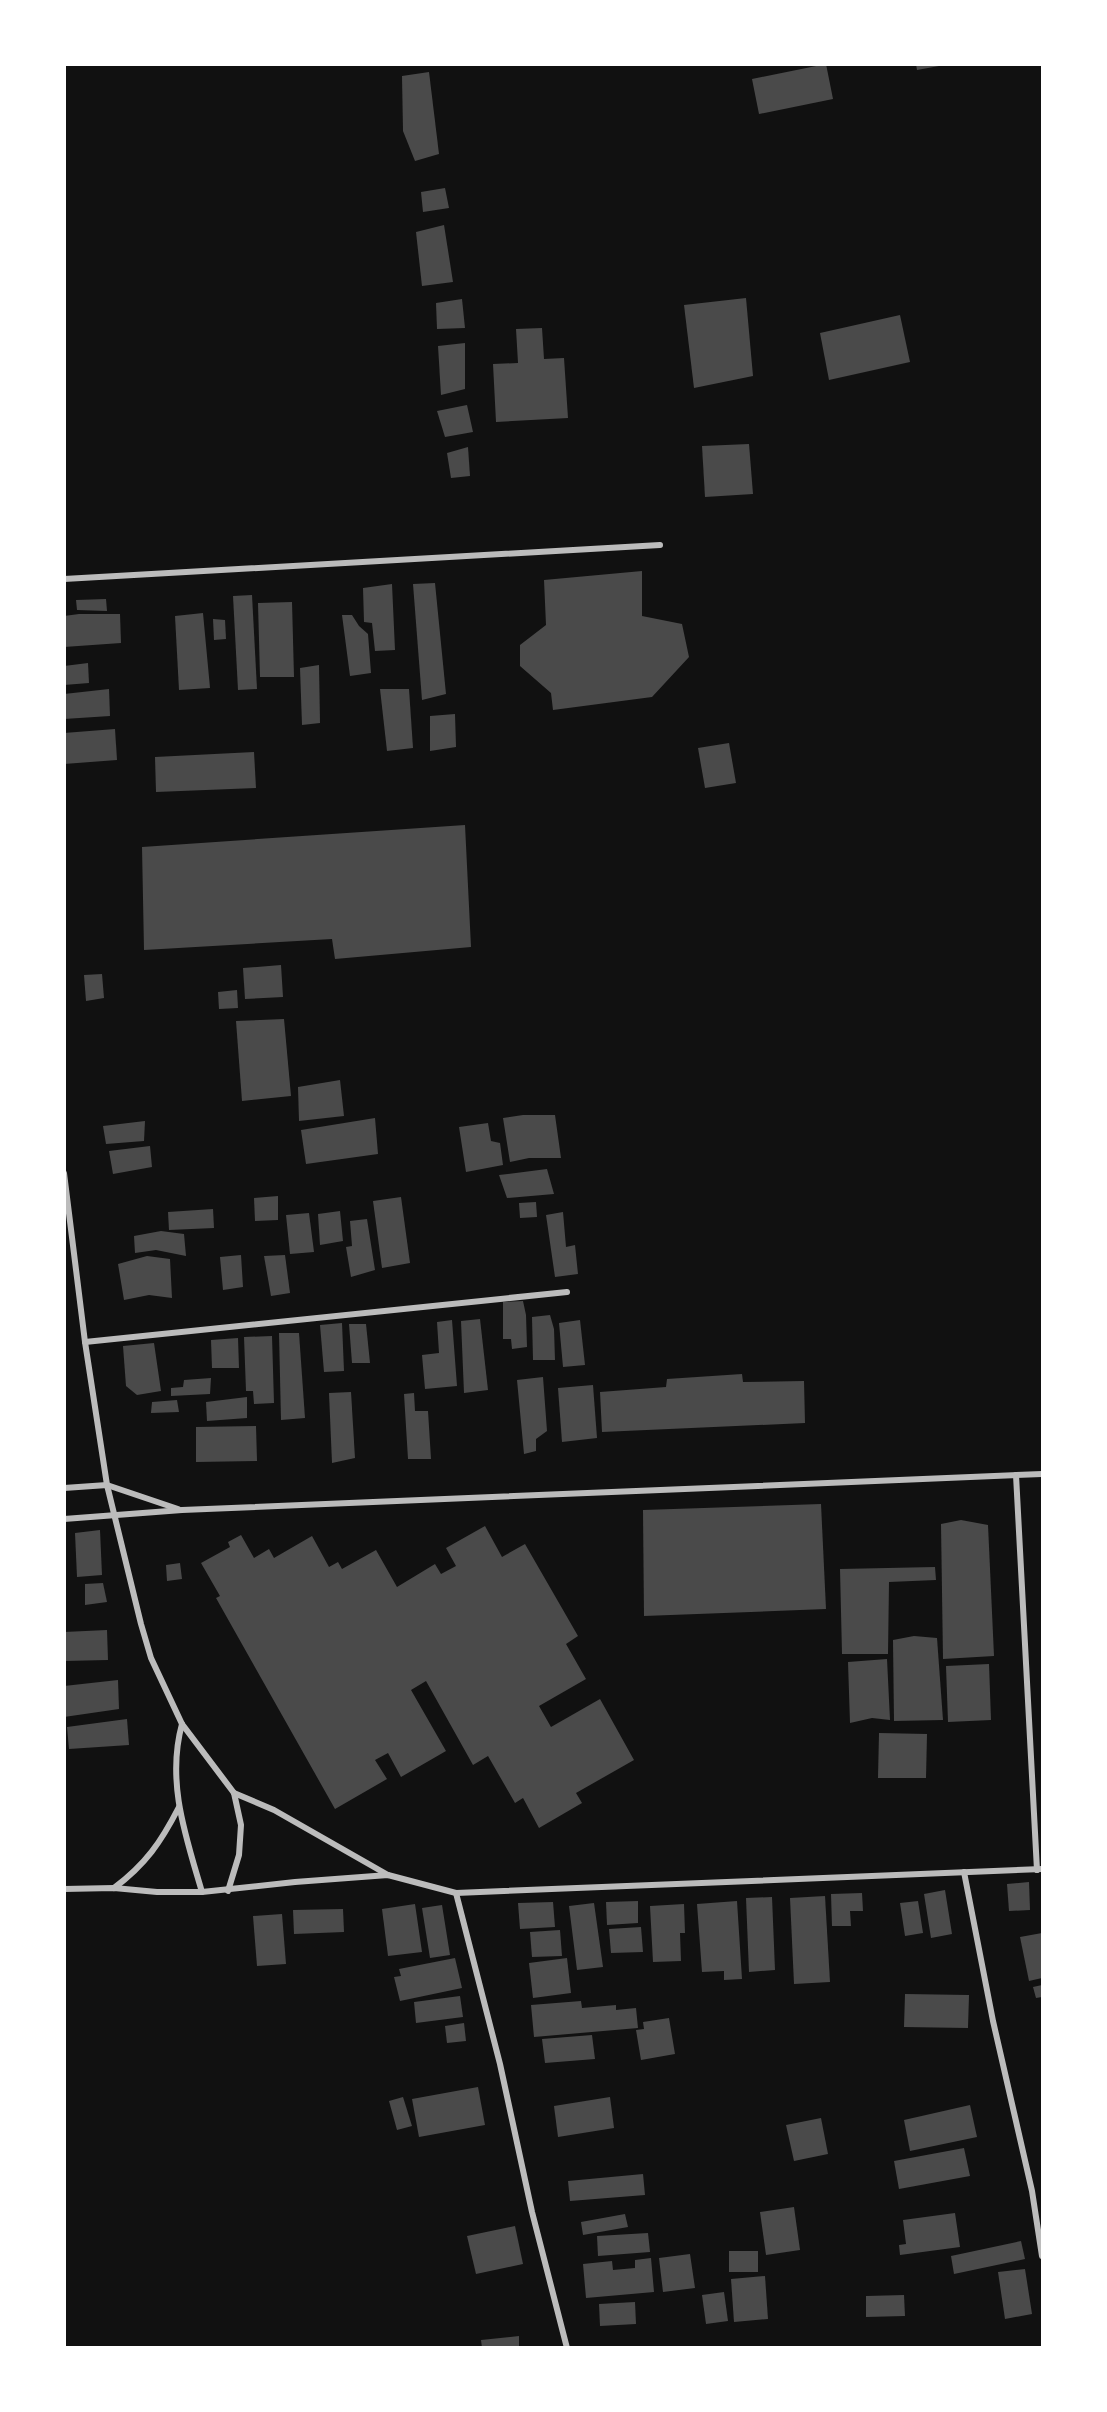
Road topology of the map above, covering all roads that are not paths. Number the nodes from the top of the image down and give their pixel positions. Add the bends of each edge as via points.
1 (660, 545) dead end
2 (64, 579) edge
3 (64, 1173) edge
4 (567, 1292) dead end
5 (86, 1342) junction
6 (1042, 1474) edge
7 (1016, 1475) junction
8 (107, 1485) junction
9 (64, 1488) edge
10 (182, 1510) junction
11 (114, 1516) junction
12 (64, 1519) edge
13 (182, 1724) junction
14 (234, 1793) junction
15 (179, 1807) junction
16 (1040, 1869) edge
17 (964, 1872) junction
18 (388, 1875) junction
19 (114, 1888) junction
20 (64, 1889) edge
21 (228, 1891) junction
22 (202, 1892) junction
23 (456, 1893) junction
24 (1042, 2256) edge
25 (567, 2348) edge

1 - 2 street
3 - 5 street
4 - 5 street
5 - 8 street
6 - 7 street
7 - 10 street
7 - 16 street
8 - 9 street
8 - 10 street
8 - 11 street
10 - 11 street
11 - 12 street
11 - 13 street via 151,1658
13 - 14 street
13 - 15 street via 176,1746
14 - 18 street via 274,1810
14 - 21 street via 241,1825 239,1855
15 - 19 street via 150,1856
15 - 22 street
16 - 17 street
17 - 23 street
17 - 24 street via 1032,2191
18 - 21 street
18 - 23 street
19 - 20 street
19 - 22 street
21 - 22 street
23 - 25 street

